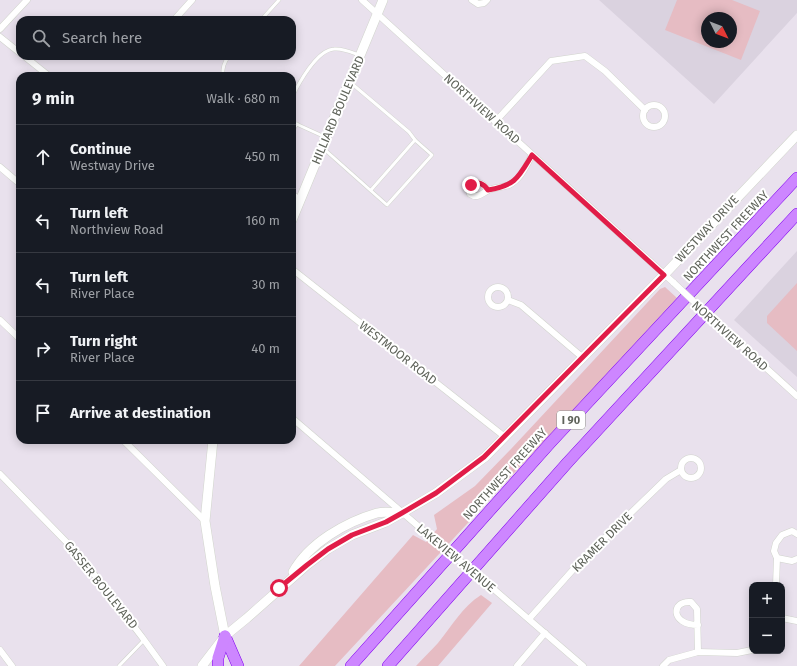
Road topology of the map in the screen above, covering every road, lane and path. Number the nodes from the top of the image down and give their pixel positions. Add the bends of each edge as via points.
1 (27, 0) edge
2 (192, 0) edge
3 (279, 0) edge
4 (362, 0) edge
5 (383, 0) edge
6 (472, 0) edge
7 (487, 0) edge
8 (378, 14) junction
9 (178, 16) edge
10 (265, 16) edge
11 (0, 29) edge
12 (0, 37) edge
13 (16, 50) edge
14 (361, 56) junction
15 (29, 60) edge
16 (225, 60) edge
17 (44, 72) edge
18 (223, 72) edge
19 (350, 82) junction
20 (296, 90) edge
21 (645, 110) dead end
22 (495, 122) junction
23 (297, 124) edge
24 (797, 135) edge
25 (327, 137) junction
26 (415, 140) junction
27 (322, 148) junction
28 (532, 155) junction
29 (0, 167) edge
30 (797, 178) edge
31 (16, 181) edge
32 (371, 190) junction
33 (488, 190) dead end
34 (296, 195) edge
35 (301, 199) junction
36 (296, 211) edge
37 (797, 214) edge
38 (296, 272) edge
39 (664, 275) junction
40 (508, 300) dead end
41 (0, 320) edge
42 (16, 335) edge
43 (582, 357) junction
44 (797, 396) edge
45 (296, 421) edge
46 (505, 437) junction
47 (127, 444) edge
48 (213, 444) edge
49 (681, 470) dead end
50 (0, 474) edge
51 (402, 513) junction
52 (205, 521) junction
53 (797, 534) edge
54 (777, 558) junction
55 (797, 559) edge
56 (776, 582) edge
57 (529, 619) junction
58 (785, 619) edge
59 (797, 621) edge
60 (698, 624) dead end
61 (545, 633) junction
62 (225, 636) junction
63 (144, 639) junction
64 (0, 650) edge
65 (749, 651) edge
66 (698, 652) junction
67 (12, 666) edge
68 (119, 666) edge
69 (163, 666) edge
70 (202, 666) edge
71 (218, 666) edge
72 (238, 666) edge
73 (351, 666) edge
74 (388, 666) edge
75 (517, 666) edge
76 (583, 666) edge
77 (663, 666) edge

1 - 11 street
2 - 9 street
3 - 10 lane
4 - 8 street, NORTHVIEW ROAD
5 - 8 main road, HILLIARD BOULEVARD
6 - 7 street via 478,4
8 - 14 main road, HILLIARD BOULEVARD
8 - 22 street, NORTHVIEW ROAD
12 - 13 street
14 - 19 main road, HILLIARD BOULEVARD
14 - 20 lane via 340,49 325,52 304,75
15 - 17 street
16 - 18 lane
19 - 25 main road, HILLIARD BOULEVARD
19 - 26 lane
21 - 22 street via 605,71 585,56 551,61
22 - 28 street, NORTHVIEW ROAD
23 - 25 lane
24 - 39 main road, WESTWAY DRIVE
25 - 27 main road, HILLIARD BOULEVARD
26 - 32 lane
26 - 32 lane via 432,155 387,204
27 - 32 lane
27 - 35 main road, HILLIARD BOULEVARD
28 - 33 street via 522,174 509,185
28 - 39 street, NORTHVIEW ROAD
29 - 31 street
30 - 73 highway, NORTHWEST FREEWAY / I 90 via 556,436
34 - 35 lane
35 - 36 main road, HILLIARD BOULEVARD
37 - 74 highway, I 90 via 568,462
38 - 46 street, WESTMOOR ROAD
39 - 43 main road, WESTWAY DRIVE
39 - 44 street, NORTHVIEW ROAD, bridge
40 - 43 street via 522,305
41 - 42 street
43 - 46 main road, WESTWAY DRIVE
45 - 51 street, LAKEVIEW AVENUE
46 - 51 main road, WESTWAY DRIVE via 459,477
47 - 52 street
48 - 52 main road
49 - 57 street, KRAMER DRIVE via 666,479 579,564
50 - 63 street, GASSER BOULEVARD via 80,556
51 - 57 street, LAKEVIEW AVENUE, bridge
51 - 62 main road, WESTWAY DRIVE via 352,535 334,546 307,565
52 - 62 main road
53 - 54 street via 792,531 782,535 774,551
54 - 55 street via 792,561
54 - 56 street
57 - 61 street, LAKEVIEW AVENUE
58 - 59 street
60 - 66 street
61 - 75 street
61 - 76 street, LAKEVIEW AVENUE
62 - 70 main road
62 - 71 highway
62 - 72 highway
63 - 68 lane
63 - 69 street, GASSER BOULEVARD
64 - 67 street
65 - 66 street via 737,653
66 - 77 street via 669,660

